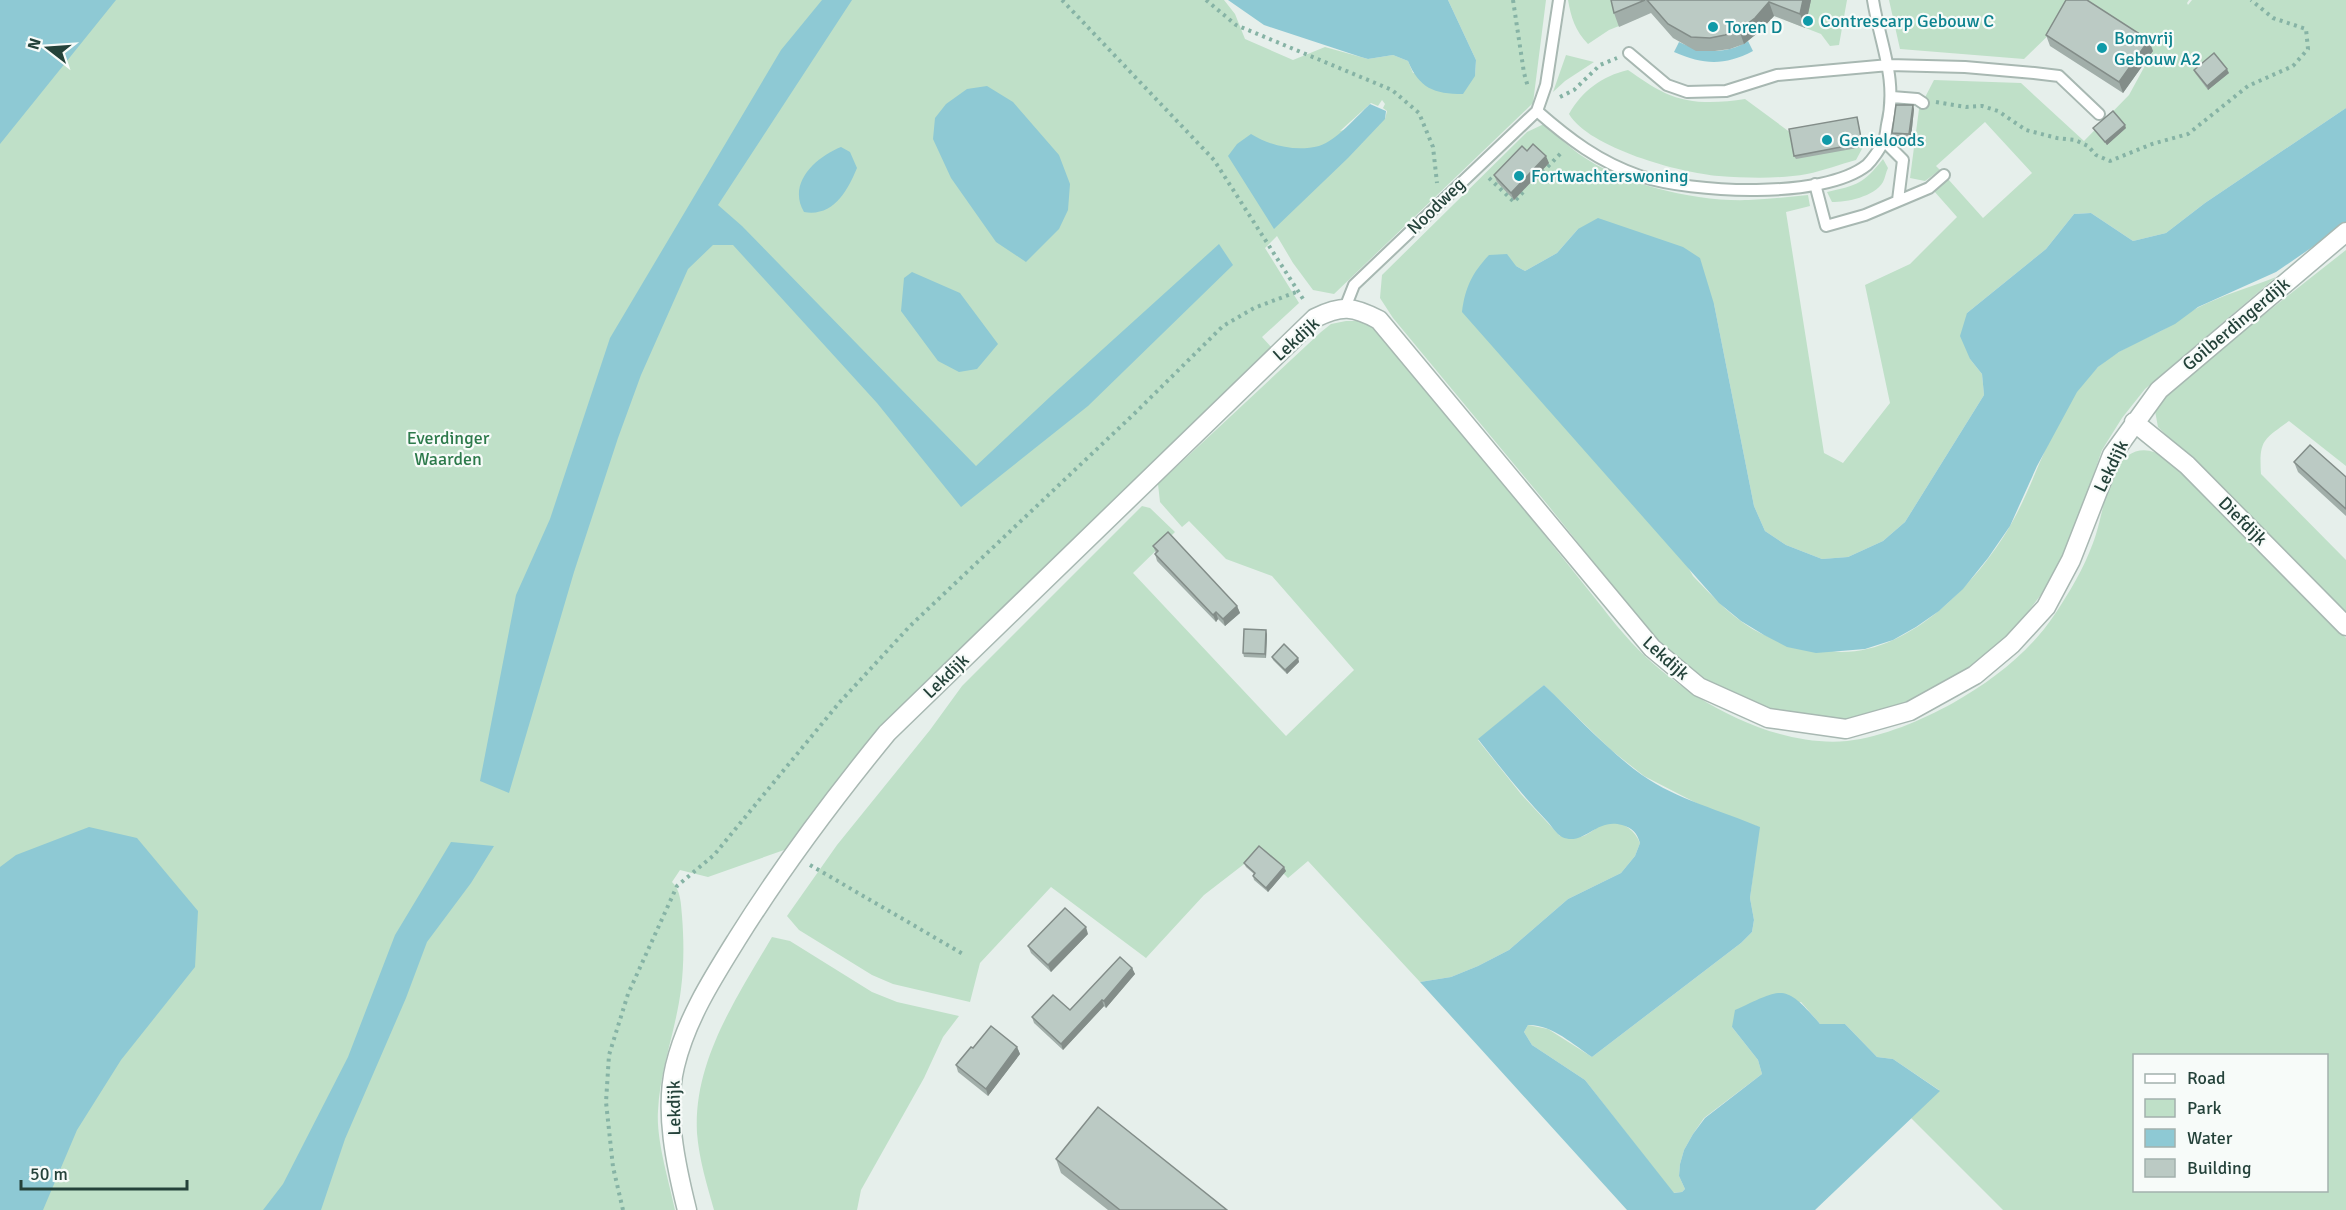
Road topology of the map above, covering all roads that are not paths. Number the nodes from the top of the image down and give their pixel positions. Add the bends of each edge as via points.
1 (1559, 0) edge
2 (1873, 0) edge
3 (1629, 53) road end
4 (1889, 65) junction
5 (1892, 97) junction
6 (1923, 103) road end
7 (1537, 111) junction
8 (2099, 114) dead end
9 (1884, 141) junction
10 (1944, 175) dead end
11 (1815, 184) junction
12 (1898, 200) junction
13 (2346, 232) edge
14 (1345, 308) junction
15 (2134, 422) junction
16 (2346, 626) edge
17 (687, 1210) edge

1 - 7 lane via 1546,85
2 - 4 lane
3 - 4 lane via 1667,85 1687,92 1726,91 1777,75
4 - 5 lane
4 - 8 lane via 2000,69 2059,76
5 - 6 lane
5 - 9 lane
7 - 11 lane via 1597,158 1641,176 1725,190
7 - 14 lane, Noodweg via 1354,285
9 - 11 lane via 1867,164 1843,177
9 - 12 lane via 1904,160
10 - 12 lane via 1929,188
11 - 12 lane via 1826,226
13 - 15 street, Goilberdingerdijk via 2159,390
14 - 15 street, Lekdijk via 1360,310 1379,320 1652,648 1699,687 1768,718 1846,729 1910,711 1976,675 2046,607 2072,560 2112,456
14 - 17 street, Lekdijk via 1315,318 887,733 829,803 711,980 690,1020 670,1097 677,1170
15 - 16 street, Diefdijk via 2187,465

